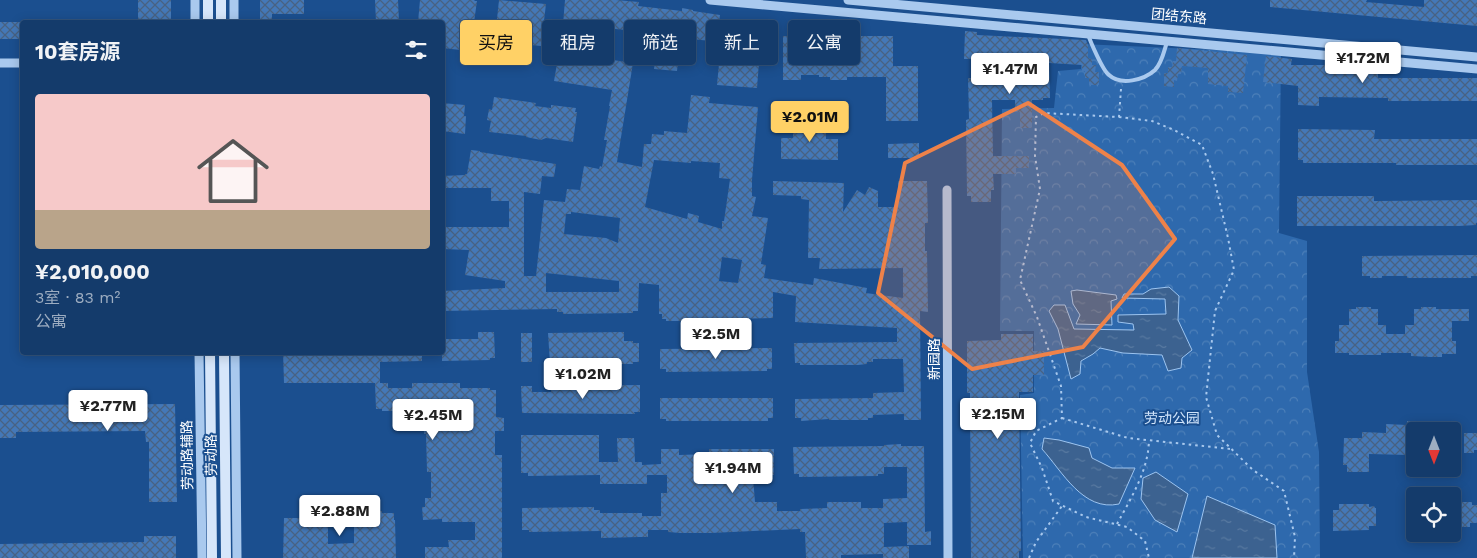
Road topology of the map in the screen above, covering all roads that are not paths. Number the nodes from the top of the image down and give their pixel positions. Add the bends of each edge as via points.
1 (195, 0) edge
2 (208, 0) edge
3 (221, 0) edge
4 (234, 0) edge
5 (710, 0) edge
6 (848, 0) edge
7 (195, 20) edge
8 (208, 20) edge
9 (221, 20) edge
10 (234, 20) edge
11 (1088, 34) junction
12 (1167, 41) junction
13 (1477, 57) edge
14 (0, 63) edge
15 (20, 63) edge
16 (1477, 69) edge
17 (947, 190) dead end
18 (199, 355) edge
19 (210, 355) edge
20 (224, 355) edge
21 (235, 355) edge
22 (202, 558) edge
23 (212, 558) edge
24 (226, 558) edge
25 (237, 558) edge
26 (948, 558) edge

1 - 7 street
2 - 8 main road
3 - 9 main road
4 - 10 street
5 - 11 street
6 - 13 street, 团结东路
11 - 12 street
11 - 12 lane via 1108,75 1121,81 1135,81 1155,70
12 - 16 street
14 - 15 street
17 - 26 street, 新园路
18 - 22 street, 劳动路辅路
19 - 23 main road, 劳动路
20 - 24 main road, 劳动路
21 - 25 street

